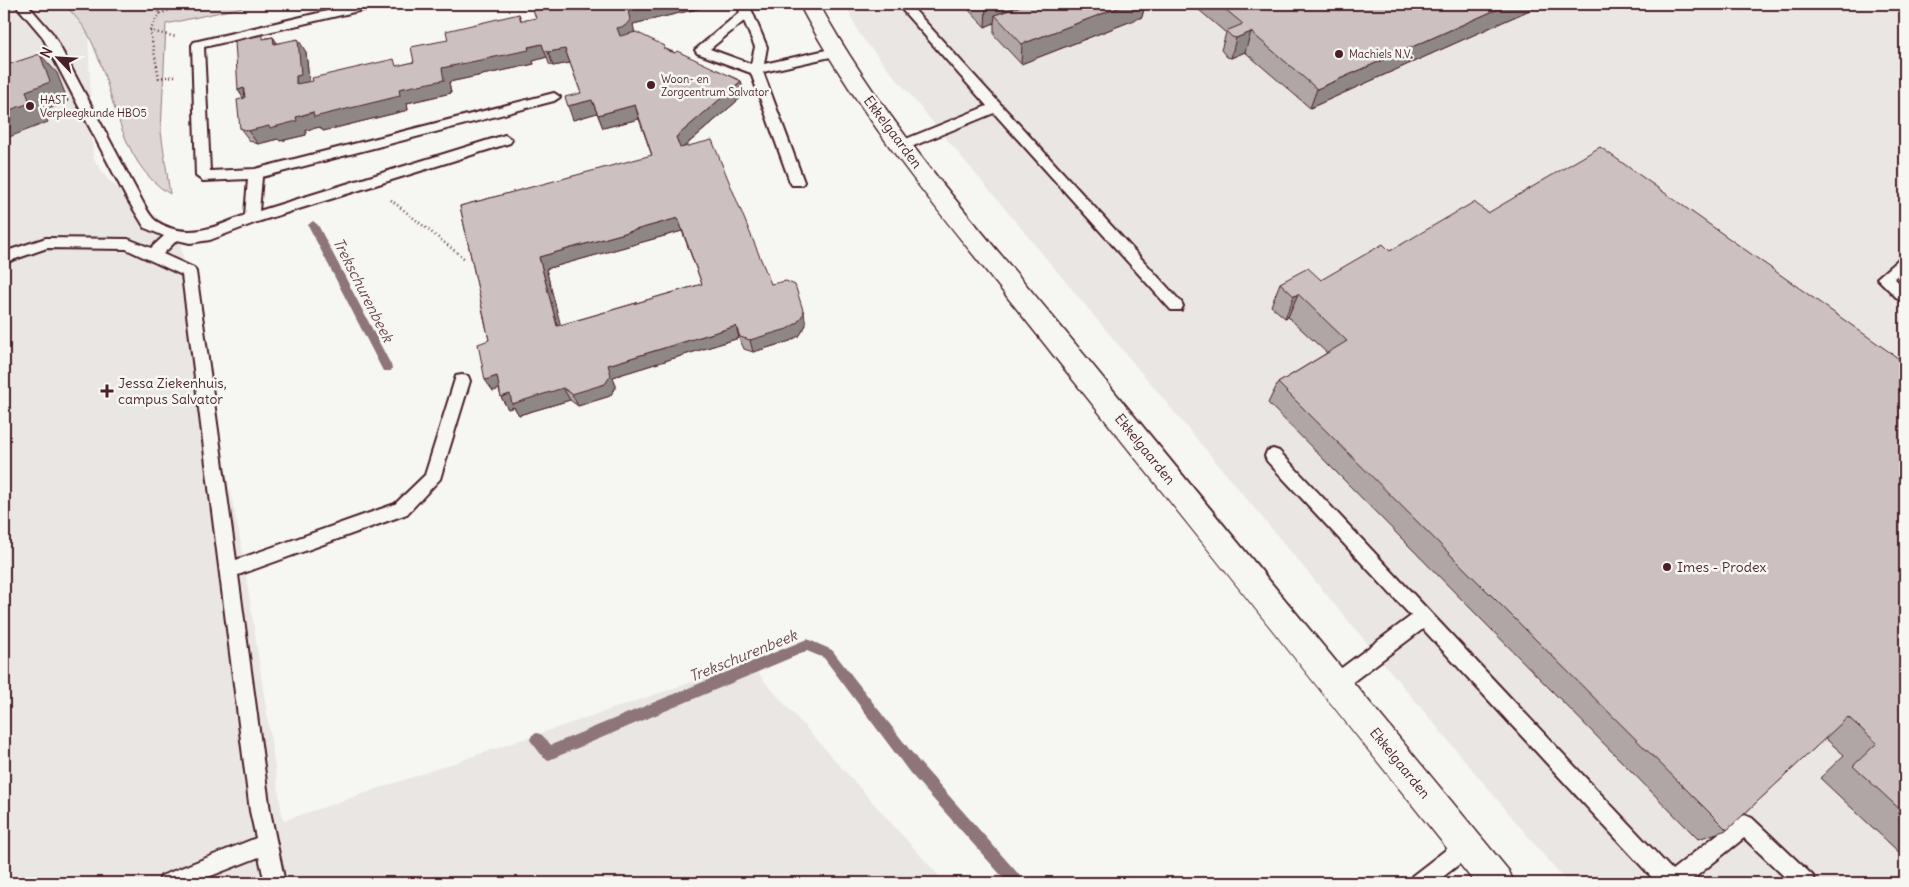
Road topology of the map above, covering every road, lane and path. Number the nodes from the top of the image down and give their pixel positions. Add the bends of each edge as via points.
1 (21, 4) edge
2 (155, 4) edge
3 (186, 4) edge
4 (222, 4) edge
5 (363, 4) edge
6 (809, 4) edge
7 (903, 4) edge
8 (262, 5) dead end
9 (745, 8) edge
10 (159, 14) junction
11 (835, 52) junction
12 (756, 70) junction
13 (200, 73) junction
14 (554, 97) dead end
15 (996, 107) junction
16 (505, 140) dead end
17 (901, 146) junction
18 (255, 174) junction
19 (381, 180) junction
20 (797, 182) dead end
21 (252, 218) junction
22 (174, 234) junction
23 (152, 256) junction
24 (4, 258) edge
25 (465, 259) dead end
26 (1905, 262) edge
27 (1905, 297) edge
28 (1176, 306) dead end
29 (462, 381) dead end
30 (1273, 456) dead end
31 (228, 571) junction
32 (1423, 618) junction
33 (1335, 684) junction
34 (268, 843) junction
35 (1468, 845) junction
36 (168, 883) edge
37 (275, 883) edge
38 (1419, 883) edge
39 (1497, 883) edge
40 (1672, 883) edge
41 (1806, 883) edge

1 - 22 lane via 47,34 150,224
2 - 10 path
3 - 10 path
4 - 8 path
5 - 13 lane via 198,46
6 - 11 street, Ekkelgaarden
7 - 15 lane
9 - 12 lane via 761,47
9 - 12 lane via 700,50
10 - 13 path via 150,31 158,78
11 - 12 lane
11 - 17 street, Ekkelgaarden
12 - 20 lane
13 - 18 lane via 203,176
14 - 18 lane
15 - 17 lane
15 - 28 lane
16 - 19 lane
17 - 33 street, Ekkelgaarden
18 - 21 lane
19 - 21 lane
19 - 25 path via 383,194
21 - 22 lane via 210,235 190,238
22 - 23 lane
23 - 24 lane via 128,244 46,243
23 - 31 lane via 189,272
26 - 27 lane via 1884,278
29 - 31 lane via 432,479 401,509
30 - 32 lane
31 - 34 lane via 260,811
32 - 33 lane
32 - 40 lane
33 - 35 street, Ekkelgaarden
34 - 36 lane
34 - 37 lane
35 - 38 lane
35 - 39 street, Ekkelgaarden
40 - 41 lane via 1745,825

